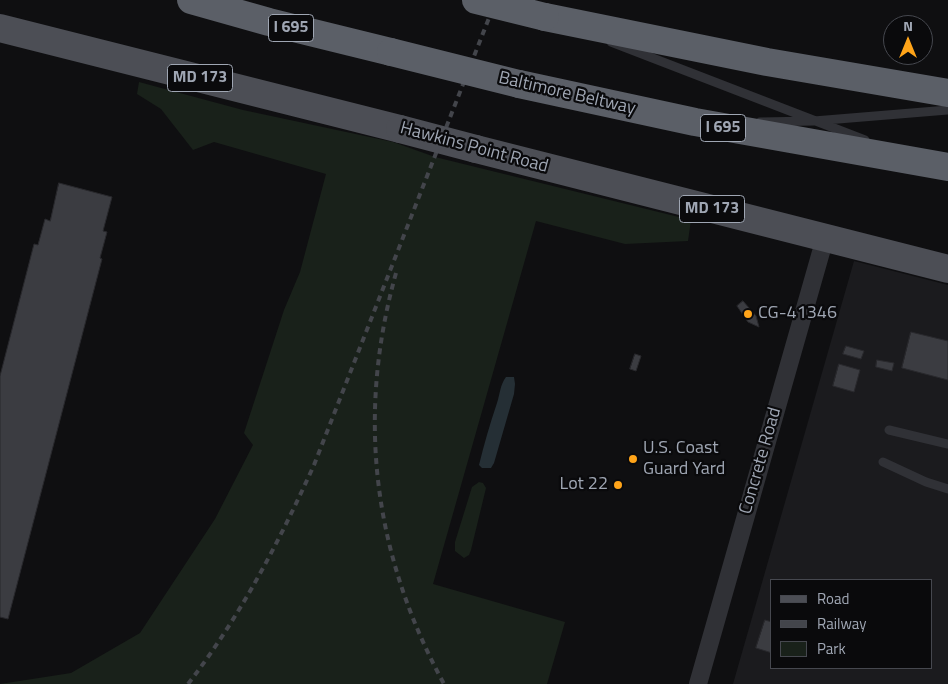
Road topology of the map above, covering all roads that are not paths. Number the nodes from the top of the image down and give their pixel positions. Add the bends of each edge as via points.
1 (192, 0) edge
2 (476, 0) edge
3 (545, 17) junction
4 (0, 28) edge
5 (948, 93) edge
6 (948, 110) edge
7 (814, 121) junction
8 (695, 122) junction
9 (744, 122) dead end
10 (754, 122) dead end
11 (938, 165) edge
12 (825, 238) junction
13 (948, 269) edge
14 (889, 430) dead end
15 (948, 444) edge
16 (883, 462) dead end
17 (948, 489) edge
18 (698, 684) edge

1 - 8 highway, Baltimore Beltway / I 695, bridge via 519,84
2 - 3 highway, bridge
3 - 5 highway via 750,59
3 - 7 lane
4 - 12 main road, Hawkins Point Road / MD 173, bridge
6 - 7 lane
7 - 10 lane
7 - 11 lane
8 - 9 lane
8 - 11 highway, Baltimore Beltway / I 695
12 - 13 main road, Hawkins Point Road / MD 173
12 - 18 street, Concrete Road
14 - 15 lane
16 - 17 lane

